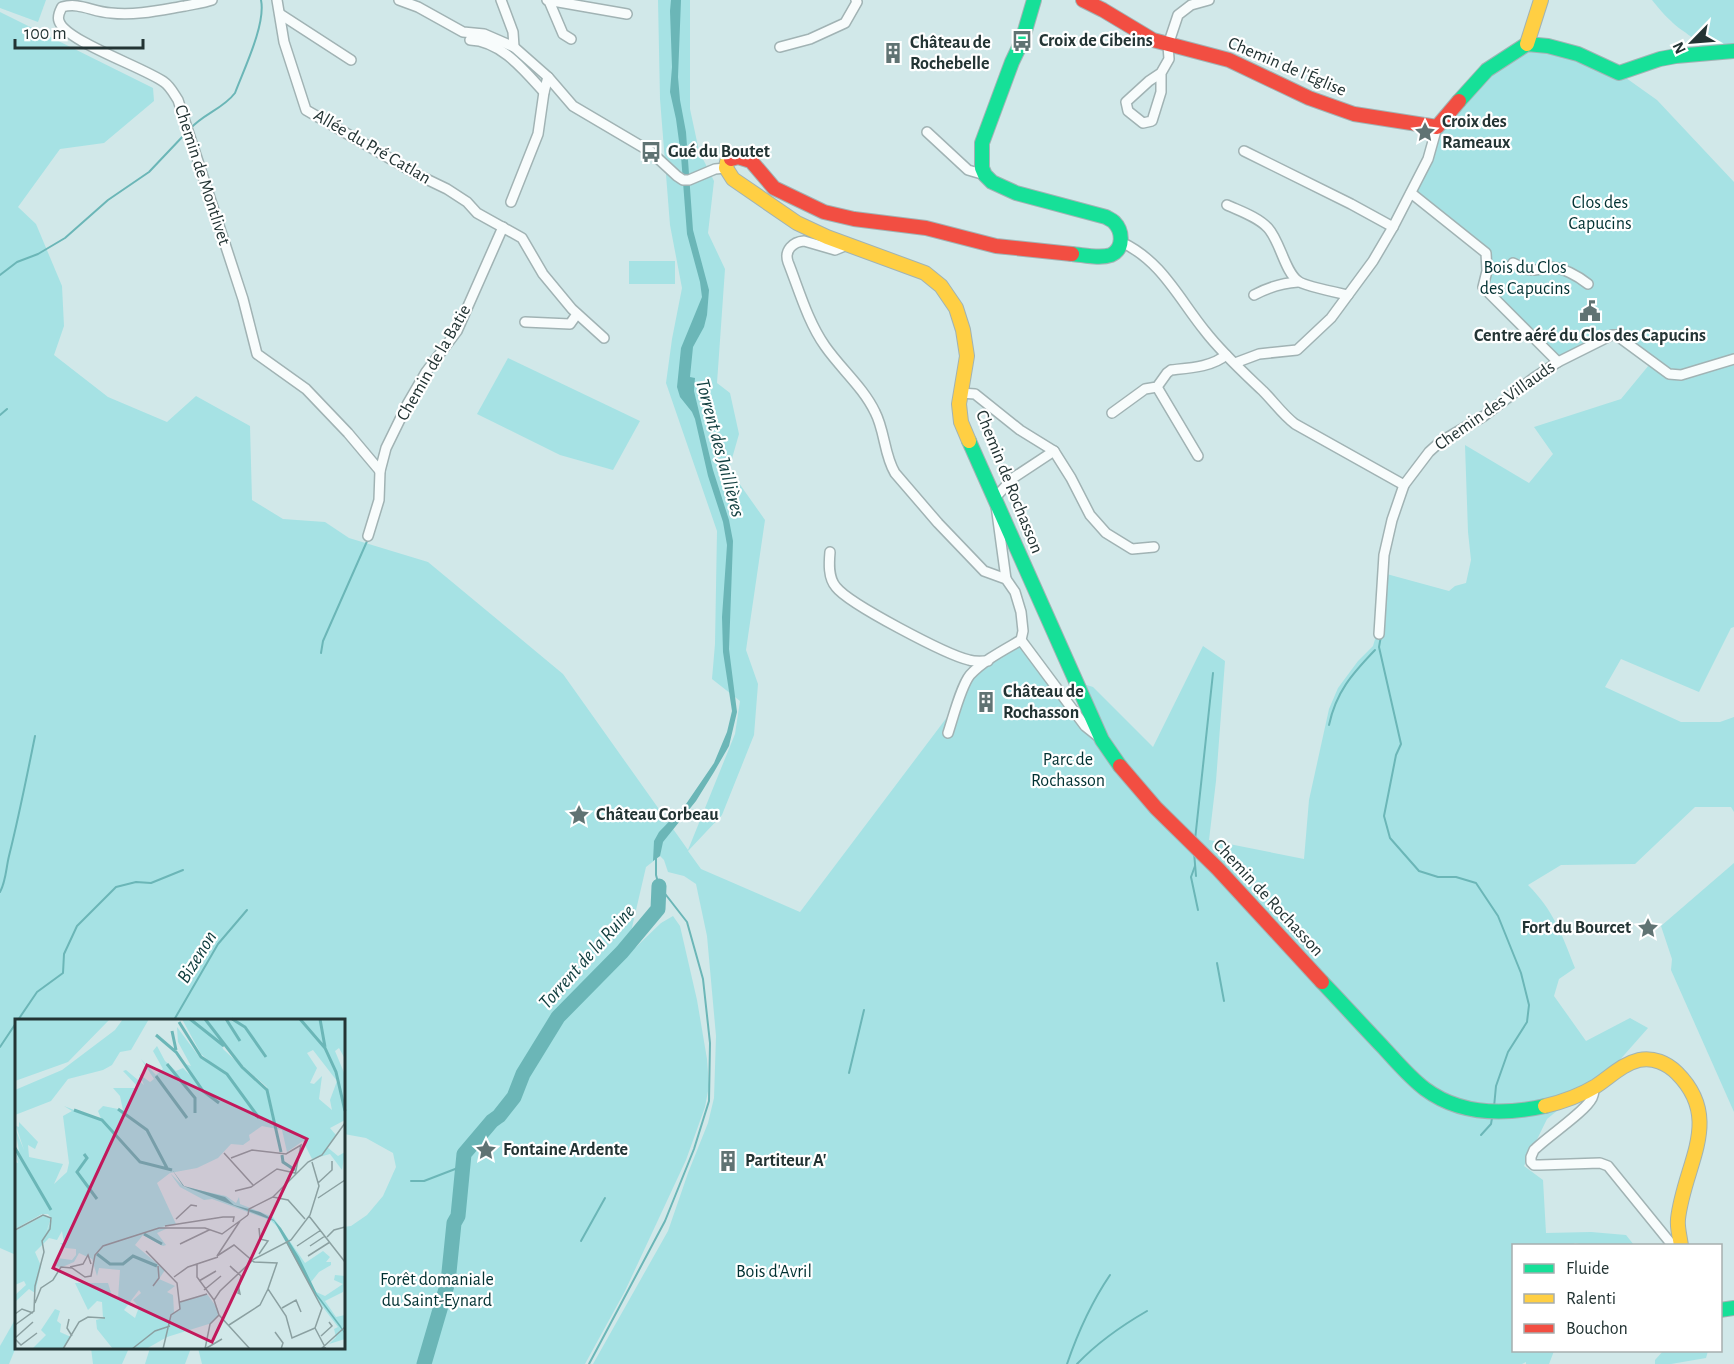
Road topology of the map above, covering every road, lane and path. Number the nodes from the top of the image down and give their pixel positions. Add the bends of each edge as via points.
1 (212, 0) edge
2 (278, 0) edge
3 (399, 0) edge
4 (501, 0) edge
5 (856, 0) edge
6 (1034, 0) edge
7 (1083, 0) edge
8 (1209, 0) edge
9 (1542, 0) edge
10 (548, 1) edge
11 (279, 14) junction
12 (627, 14) dead end
13 (571, 39) dead end
14 (470, 40) dead end
15 (1527, 44) junction
16 (1168, 45) junction
17 (780, 47) dead end
18 (514, 48) junction
19 (1734, 51) edge
20 (351, 60) dead end
21 (1161, 73) junction
22 (548, 77) junction
23 (544, 92) junction
24 (1437, 127) junction
25 (927, 132) dead end
26 (1244, 151) dead end
27 (726, 168) junction
28 (985, 175) junction
29 (1412, 193) junction
30 (511, 202) dead end
31 (1227, 205) dead end
32 (503, 227) junction
33 (1393, 227) junction
34 (1121, 242) junction
35 (847, 245) junction
36 (1513, 263) dead end
37 (1298, 282) junction
38 (1588, 284) dead end
39 (1254, 295) dead end
40 (1348, 295) junction
41 (577, 314) junction
42 (525, 322) dead end
43 (604, 338) dead end
44 (1226, 355) junction
45 (1734, 359) edge
46 (1558, 362) junction
47 (1235, 363) junction
48 (1157, 387) junction
49 (960, 393) junction
50 (1112, 412) dead end
51 (1054, 451) junction
52 (1198, 456) dead end
53 (380, 471) junction
54 (1404, 485) junction
55 (995, 498) junction
56 (368, 536) dead end
57 (1154, 548) dead end
58 (830, 552) dead end
59 (1006, 579) junction
60 (1379, 634) dead end
61 (1021, 640) junction
62 (988, 661) junction
63 (948, 733) dead end
64 (1102, 740) junction
65 (1593, 1088) junction
66 (1672, 1244) edge
67 (1682, 1244) edge

1 - 53 street, Chemin de Montlivet via 123,15 69,5 62,7 58,20 64,30 82,41 166,83 178,100 257,354 306,389
2 - 11 street, Allée du Pré Catlan
3 - 18 street via 463,32 484,34
4 - 18 street via 513,32
5 - 17 street via 844,22 810,39
6 - 28 street via 982,143
7 - 16 street, Chemin de l'Église
8 - 16 street via 1191,5 1178,15
9 - 15 street
10 - 12 street
10 - 13 street via 563,34
11 - 20 street
11 - 32 street, Allée du Pré Catlan via 306,110 447,189 477,213
14 - 23 street via 481,40 514,60
15 - 19 street via 1578,54 1619,73 1668,58
15 - 24 street via 1487,70
16 - 21 street via 1169,59
16 - 24 street, Chemin de l'Église via 1229,60 1354,114
18 - 22 street
21 - 21 street via 1126,102 1128,111 1143,123 1152,121 1161,92
22 - 23 street
22 - 27 street via 573,106 651,152 683,180
23 - 30 street via 538,135
24 - 29 street
25 - 28 street via 968,170
26 - 33 street
27 - 34 street via 732,158 745,158 774,188 824,212 926,228 996,246 1091,256 1110,255
27 - 35 street, Chemin de Rochasson via 740,185 797,223
28 - 34 street via 1016,194 1106,217 1118,228
29 - 33 street
29 - 46 street via 1486,253 1484,288
31 - 37 street via 1268,227
32 - 41 street, Allée du Pré Catlan via 522,238 543,274
32 - 53 street, Chemin de la Batie via 456,331 408,403 386,448
33 - 40 street
34 - 44 street via 1156,267
35 - 49 street, Chemin de Rochasson via 926,273 941,286 956,308 963,330 967,356
35 - 59 street via 835,250 799,241 790,249 786,257 809,314 824,345 877,414 895,474 984,571
36 - 38 street via 1535,270 1556,267
37 - 39 street via 1280,283
37 - 40 street
40 - 47 street via 1331,318 1297,350 1259,354
41 - 42 street via 570,324
41 - 43 street, Allée du Pré Catlan
44 - 47 street
44 - 48 street via 1210,363 1171,370
45 - 46 street, Chemin des Villauds via 1681,375 1668,374 1616,335
46 - 54 street, Chemin des Villauds via 1484,416 1440,442
47 - 54 street via 1295,424
48 - 50 street via 1145,389
48 - 52 street
49 - 51 street via 975,394
49 - 55 street, Chemin de Rochasson via 961,422
51 - 55 street via 1013,478
51 - 57 street via 1090,515 1106,533 1132,549
53 - 56 street, Chemin de la Batie via 380,500
54 - 60 street, Chemin des Villauds via 1384,555
55 - 59 street
55 - 64 street, Chemin de Rochasson
58 - 62 street via 831,579 846,596 949,653
59 - 61 street via 1019,602
61 - 62 street
61 - 64 street via 1085,726
62 - 63 street via 965,683
64 - 65 street, Chemin de Rochasson via 1156,808 1218,868 1391,1056 1432,1094 1462,1107 1508,1113 1557,1102
65 - 66 street via 1591,1100 1534,1150 1531,1162 1608,1166
65 - 67 street, Chemin de Rochasson via 1629,1064 1651,1060 1676,1071 1695,1099 1699,1109 1698,1140 1678,1219

